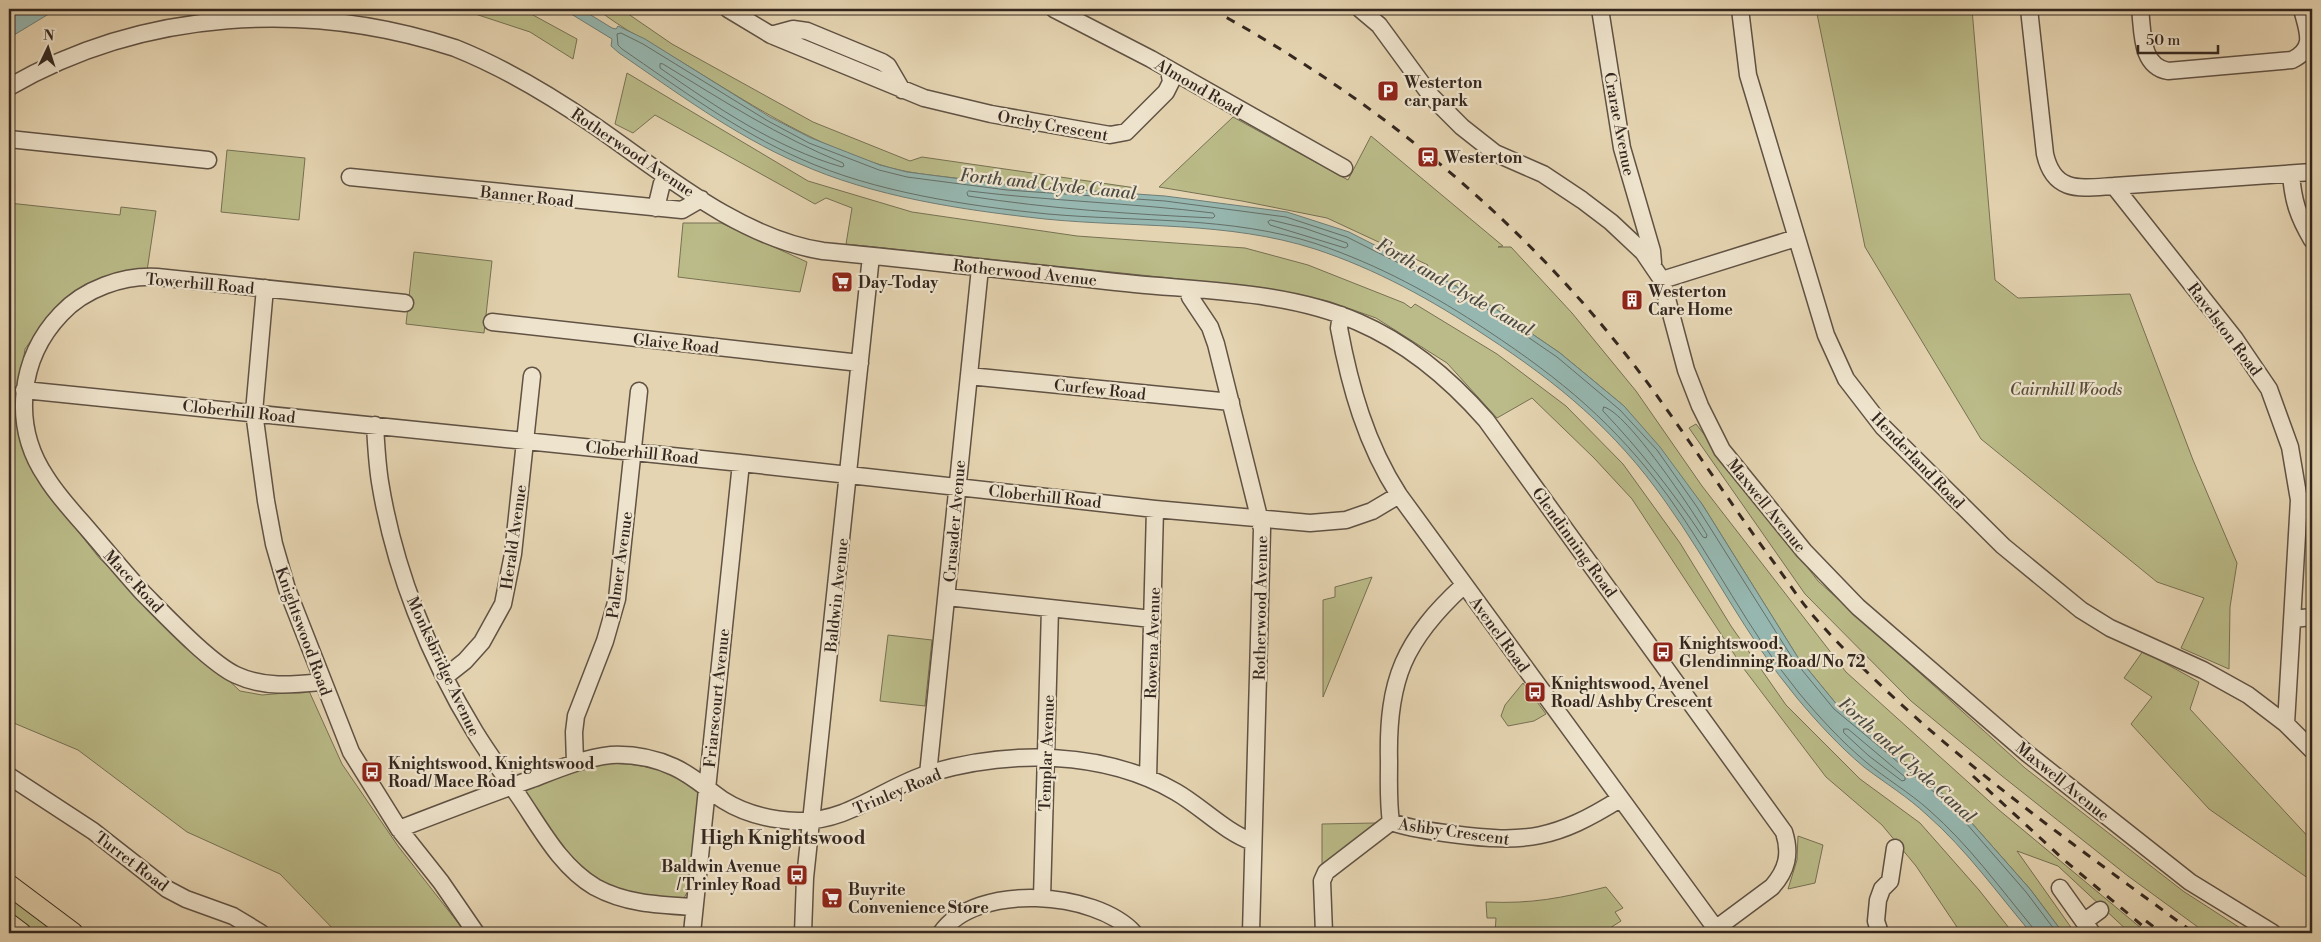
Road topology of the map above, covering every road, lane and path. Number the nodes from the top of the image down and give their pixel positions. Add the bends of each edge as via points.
1 (728, 9) edge
2 (1054, 9) edge
3 (1360, 9) edge
4 (1600, 9) edge
5 (1740, 9) edge
6 (2029, 9) edge
7 (2140, 9) edge
8 (2302, 9) edge
9 (1169, 70) junction
10 (9, 87) edge
11 (9, 139) edge
12 (208, 160) dead end
13 (1344, 168) dead end
14 (2312, 172) edge
15 (2291, 174) junction
16 (350, 177) dead end
17 (662, 183) dead end
18 (2114, 186) junction
19 (701, 199) junction
20 (656, 208) junction
21 (1796, 238) junction
22 (2312, 240) edge
23 (871, 256) junction
24 (980, 268) junction
25 (1658, 273) junction
26 (265, 288) junction
27 (1188, 289) junction
28 (405, 303) dead end
29 (1340, 315) junction
30 (492, 322) dead end
31 (860, 363) junction
32 (532, 376) dead end
33 (968, 376) junction
34 (24, 390) junction
35 (639, 391) dead end
36 (1231, 402) junction
37 (254, 412) junction
38 (375, 425) junction
39 (525, 440) junction
40 (633, 451) junction
41 (741, 462) junction
42 (849, 474) junction
43 (957, 486) junction
44 (1399, 495) junction
45 (2306, 499) edge
46 (1155, 509) junction
47 (1259, 517) junction
48 (1464, 585) junction
49 (947, 597) junction
50 (1050, 608) junction
51 (2312, 617) edge
52 (1152, 619) junction
53 (2294, 619) junction
54 (446, 676) junction
55 (322, 682) junction
56 (2286, 724) junction
57 (2310, 744) edge
58 (1046, 758) junction
59 (575, 763) junction
60 (928, 774) junction
61 (9, 776) edge
62 (1148, 778) junction
63 (512, 786) junction
64 (706, 787) junction
65 (1620, 799) junction
66 (812, 821) junction
67 (1392, 822) junction
68 (398, 829) junction
69 (1253, 842) junction
70 (1895, 848) dead end
71 (9, 884) edge
72 (2060, 888) dead end
73 (1042, 898) junction
74 (694, 907) junction
75 (2100, 910) dead end
76 (9, 924) edge
77 (2089, 927) edge
78 (1715, 932) edge
79 (21, 933) edge
80 (73, 933) edge
81 (261, 933) edge
82 (476, 933) edge
83 (692, 933) edge
84 (803, 933) edge
85 (941, 933) edge
86 (1134, 933) edge
87 (1251, 933) edge
88 (1324, 933) edge
89 (1880, 933) edge
90 (2273, 933) edge

1 - 9 street, Orchy Crescent via 771,35 800,29 888,66 902,90 935,101 1117,135 1126,132 1170,87
2 - 9 street, Almond Road
3 - 25 street, Maxwell Avenue via 1379,26 1431,96 1462,127 1495,153 1543,174 1582,200 1644,252
4 - 25 street, Crarae Avenue via 1622,148
5 - 21 street, Henderland Road via 1748,75
6 - 18 street via 2048,166 2059,180 2078,188
7 - 8 street via 2149,61 2155,67 2168,71 2292,60 2302,55 2308,46
9 - 13 street, Almond Road
10 - 19 street, Rotherwood Avenue via 115,38 180,22 264,14 348,20 428,38 519,78
11 - 12 street
14 - 15 street
15 - 18 street
15 - 22 street via 2293,198 2300,220
16 - 20 street, Banner Road
17 - 20 street
18 - 45 street, Ravelston Road via 2261,376 2279,412
19 - 20 street, Banner Road via 682,210
19 - 23 street, Rotherwood Avenue via 742,224 787,243 815,250
21 - 25 street
21 - 56 street, Henderland Road via 1826,335 1846,379 1883,427 2002,546 2103,624 2227,682
23 - 24 street, Rotherwood Avenue
23 - 31 street, Baldwin Avenue
24 - 27 street, Rotherwood Avenue
24 - 33 street, Crusader Avenue
25 - 90 street, Maxwell Avenue via 1686,370 1722,450 1804,551 1858,607 2028,754 2190,882
26 - 28 street, Towerhill Road
26 - 34 street, Towerhill Road via 149,276 102,287 71,304 41,336 30,361
26 - 37 street, Knightswood Road
27 - 29 street, Glendinning Road via 1263,298
27 - 36 street, Rotherwood Avenue via 1210,327
29 - 44 street, Avenel Road via 1339,328 1359,413 1374,450
29 - 78 street, Glendinning Road via 1386,336 1417,355 1460,392 1486,420 1780,824 1788,848 1786,864 1779,879
30 - 31 street, Glaive Road
31 - 42 street, Baldwin Avenue
32 - 39 street, Herald Avenue
33 - 36 street, Curfew Road
33 - 43 street, Crusader Avenue
34 - 37 street, Cloberhill Road
34 - 55 street, Mace Road via 27,434 45,476 123,571 174,623 225,670 243,678 274,685
35 - 40 street, Palmer Avenue
36 - 47 street, Rotherwood Avenue
37 - 38 street, Cloberhill Road
37 - 55 street, Knightswood Road via 274,544 287,589
38 - 39 street, Cloberhill Road
38 - 54 street, Monksbridge Avenue via 380,481 399,558 414,607
39 - 40 street, Cloberhill Road
39 - 54 street, Herald Avenue via 513,554 503,604 482,642
40 - 41 street, Cloberhill Road
40 - 59 street, Palmer Avenue via 617,599 605,641 576,716
41 - 42 street, Cloberhill Road
41 - 64 street, Friarscourt Avenue
42 - 43 street, Cloberhill Road
42 - 66 street, Baldwin Avenue
43 - 46 street, Cloberhill Road
43 - 49 street, Crusader Avenue
44 - 47 street, Cloberhill Road via 1372,511 1346,520 1310,523
44 - 48 street, Avenel Road
45 - 53 street, Ravelston Road
46 - 47 street, Cloberhill Road
46 - 52 street, Rowena Avenue
47 - 69 street, Rotherwood Avenue via 1262,543
48 - 65 street, Avenel Road
48 - 67 street, Ashby Crescent via 1425,624 1396,679 1388,717
49 - 50 street
49 - 60 street, Crusader Avenue
50 - 52 street
50 - 58 street, Templar Avenue
51 - 53 street
52 - 62 street, Rowena Avenue
53 - 56 street, Ravelston Road
54 - 63 street, Monksbridge Avenue via 473,730
55 - 68 street, Knightswood Road via 351,752
56 - 57 street, Henderland Road
58 - 60 street, Trinley Road via 989,760
58 - 62 street, Trinley Road via 1090,762
58 - 73 street, Templar Avenue
59 - 63 street, Trinley Road
59 - 64 street, Trinley Road via 611,755 642,757 674,767
60 - 66 street, Trinley Road via 855,809
61 - 81 street, Turret Road via 93,831 167,889 233,916
62 - 69 street, Trinley Road
63 - 68 street, Trinley Road
63 - 74 street, Monksbridge Avenue via 559,854 577,874 594,886 611,895 646,904
64 - 66 street, Trinley Road via 725,801 757,815
64 - 74 street, Friarscourt Avenue
65 - 67 street, Ashby Crescent via 1564,829 1513,840 1409,828
65 - 78 street, Avenel Road
66 - 84 street, Baldwin Avenue
67 - 88 street via 1326,872 1322,881
68 - 82 street, Knightswood Road via 441,882
69 - 87 street, Rotherwood Avenue
70 - 89 street via 1890,880 1878,900 1876,921
71 - 80 main road
72 - 77 street
73 - 85 street via 1019,898 984,906 956,918
73 - 86 street via 1095,909 1115,918
74 - 83 street, Friarscourt Avenue
75 - 77 street
76 - 79 main road

